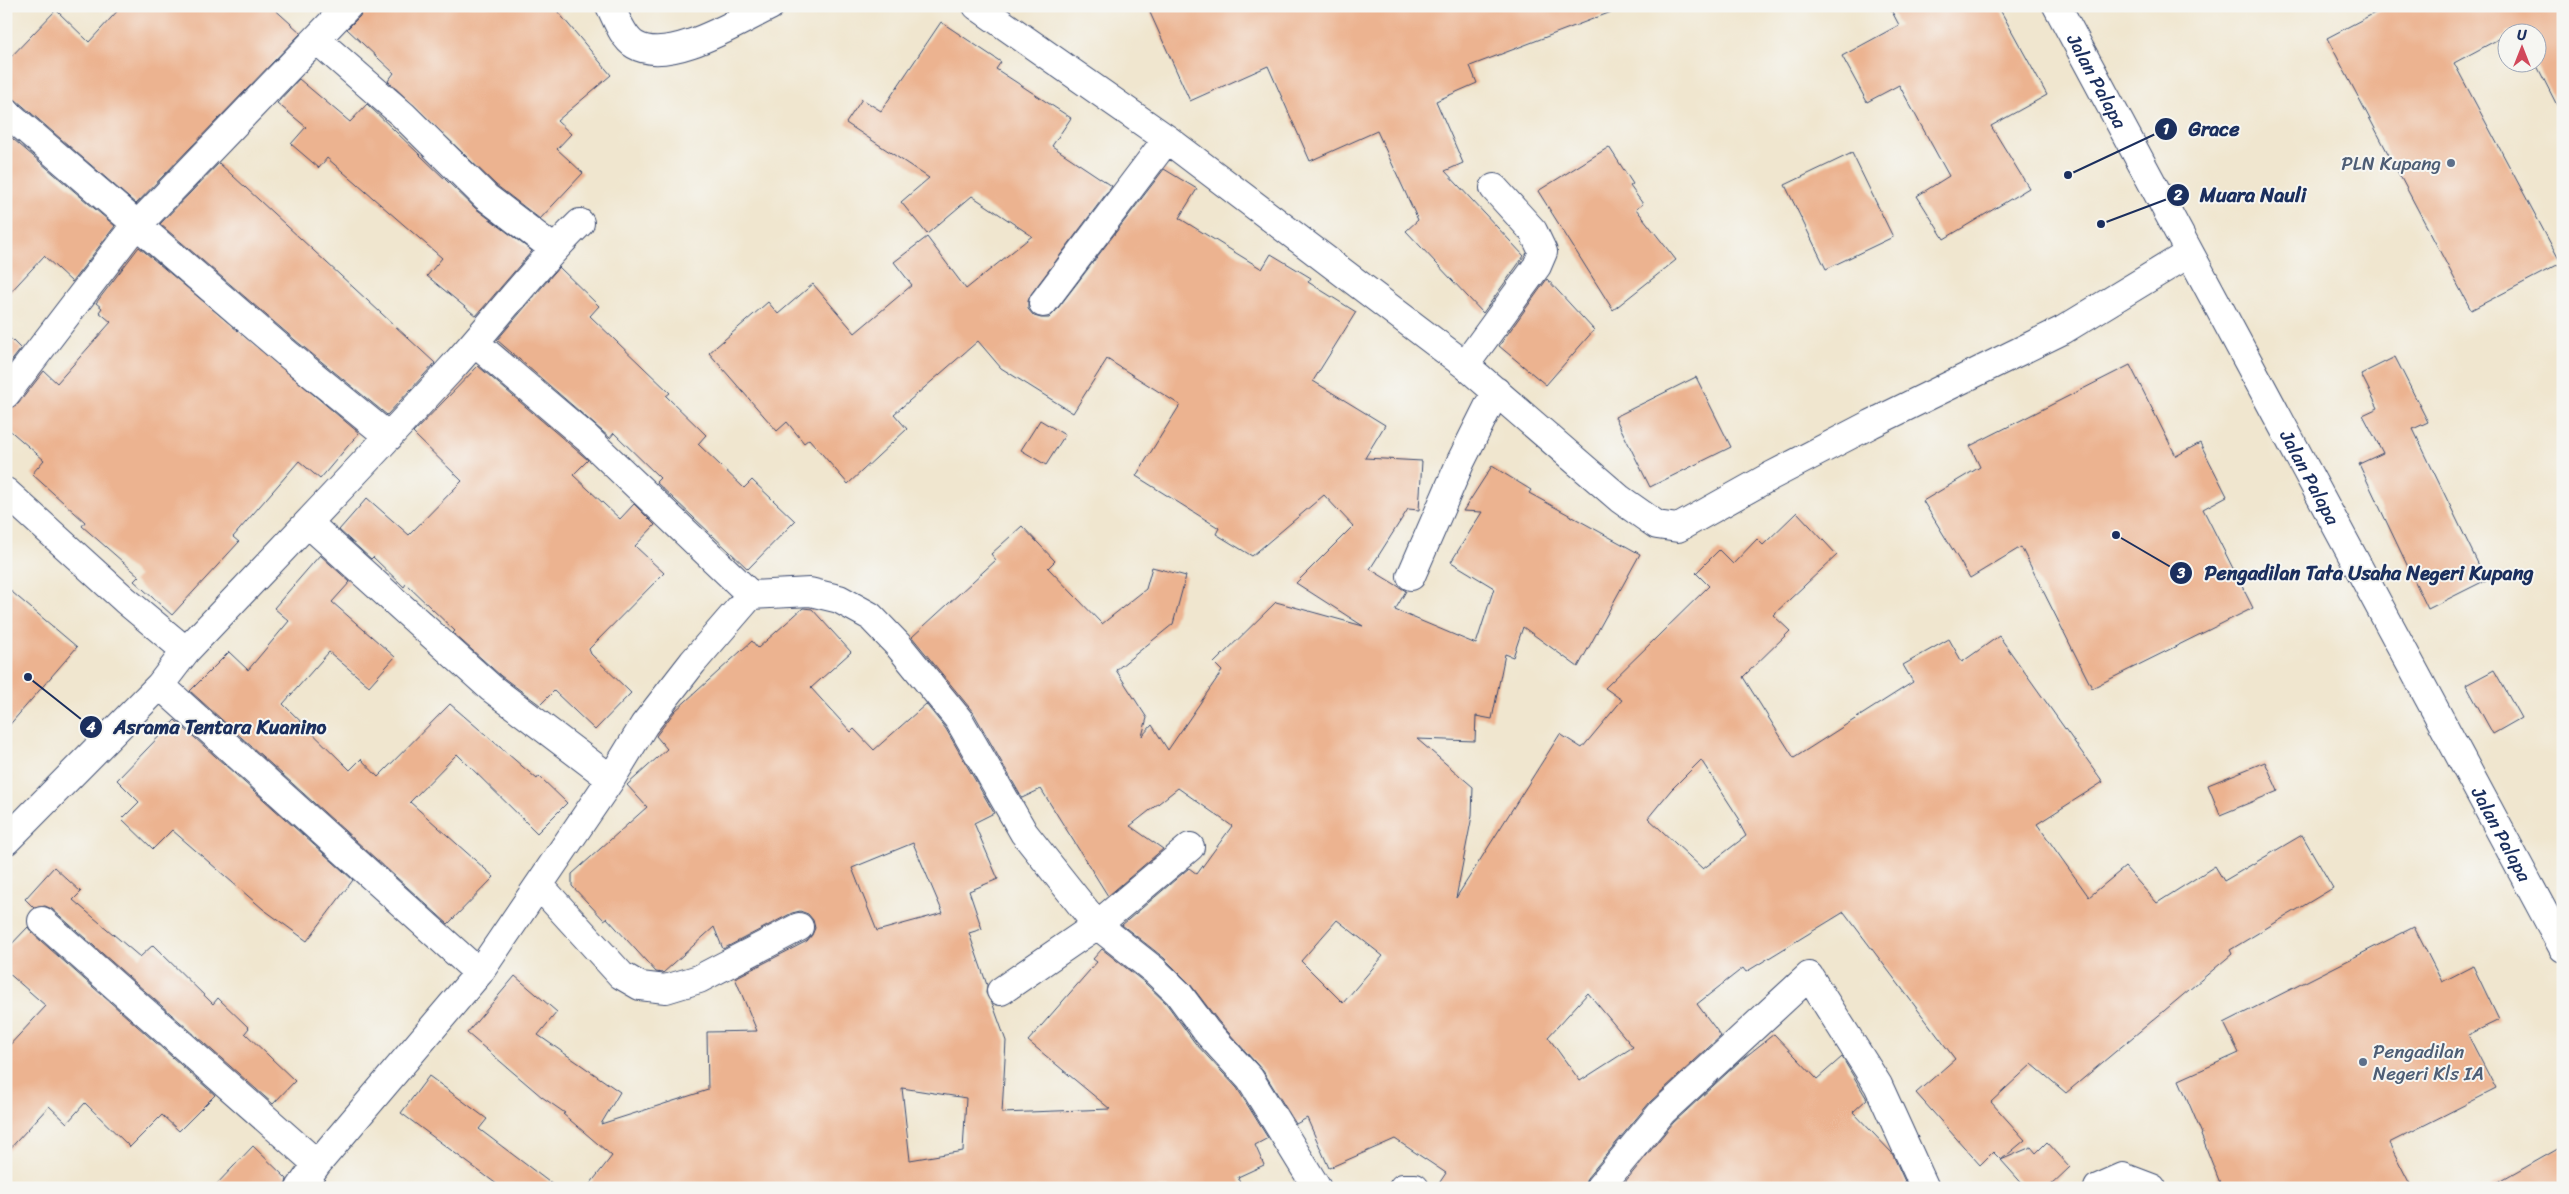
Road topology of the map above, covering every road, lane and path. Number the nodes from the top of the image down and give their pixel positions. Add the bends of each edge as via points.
1 (348, 6) edge
2 (610, 6) edge
3 (770, 6) edge
4 (977, 6) edge
5 (2057, 6) edge
6 (317, 40) junction
7 (6, 112) edge
8 (1168, 139) junction
9 (1494, 188) dead end
10 (580, 223) dead end
11 (138, 224) junction
12 (554, 249) junction
13 (2188, 254) junction
14 (1043, 303) dead end
15 (475, 343) junction
16 (1465, 365) junction
17 (1496, 391) junction
18 (6, 394) edge
19 (390, 437) junction
20 (6, 492) edge
21 (308, 523) junction
22 (1411, 576) dead end
23 (751, 595) junction
24 (186, 651) junction
25 (160, 685) junction
26 (611, 779) junction
27 (6, 841) edge
28 (1190, 847) dead end
29 (539, 885) junction
30 (42, 921) dead end
31 (1096, 925) junction
32 (799, 927) dead end
33 (2563, 948) edge
34 (480, 974) junction
35 (1002, 991) dead end
36 (317, 1164) junction
37 (300, 1188) edge
38 (1317, 1188) edge
39 (1404, 1188) edge
40 (1415, 1188) edge
41 (1599, 1188) edge
42 (1924, 1188) edge
43 (2098, 1188) edge
44 (2152, 1188) edge

1 - 6 street
2 - 3 street via 633,44 668,51 707,37
4 - 8 street
5 - 13 street, Jalan Palapa
6 - 11 street
6 - 12 street via 403,115 486,196
7 - 11 street
8 - 14 street
8 - 16 street
9 - 16 street via 1533,231 1543,252 1538,266
10 - 12 street
11 - 18 street
11 - 19 street via 285,352
12 - 15 street
13 - 17 street via 2063,330 1871,424 1678,528 1657,525 1620,499
13 - 33 street, Jalan Palapa
15 - 19 street
15 - 23 street via 586,438
16 - 17 street
17 - 22 street via 1461,461
19 - 21 street
20 - 24 street
21 - 24 street
21 - 26 street via 492,688
23 - 26 street via 644,725
23 - 31 street via 810,592 839,599 870,616 959,720 1024,833
24 - 25 street
25 - 27 street
25 - 34 street
26 - 29 street
28 - 31 street
29 - 32 street via 621,975 640,986 666,989 699,979
29 - 34 street
30 - 36 street
31 - 35 street
31 - 38 street via 1178,993 1207,1032 1250,1079
34 - 36 street
36 - 37 street
39 - 40 street
41 - 42 street via 1662,1112 1809,976 1878,1085
43 - 44 street via 2124,1178

